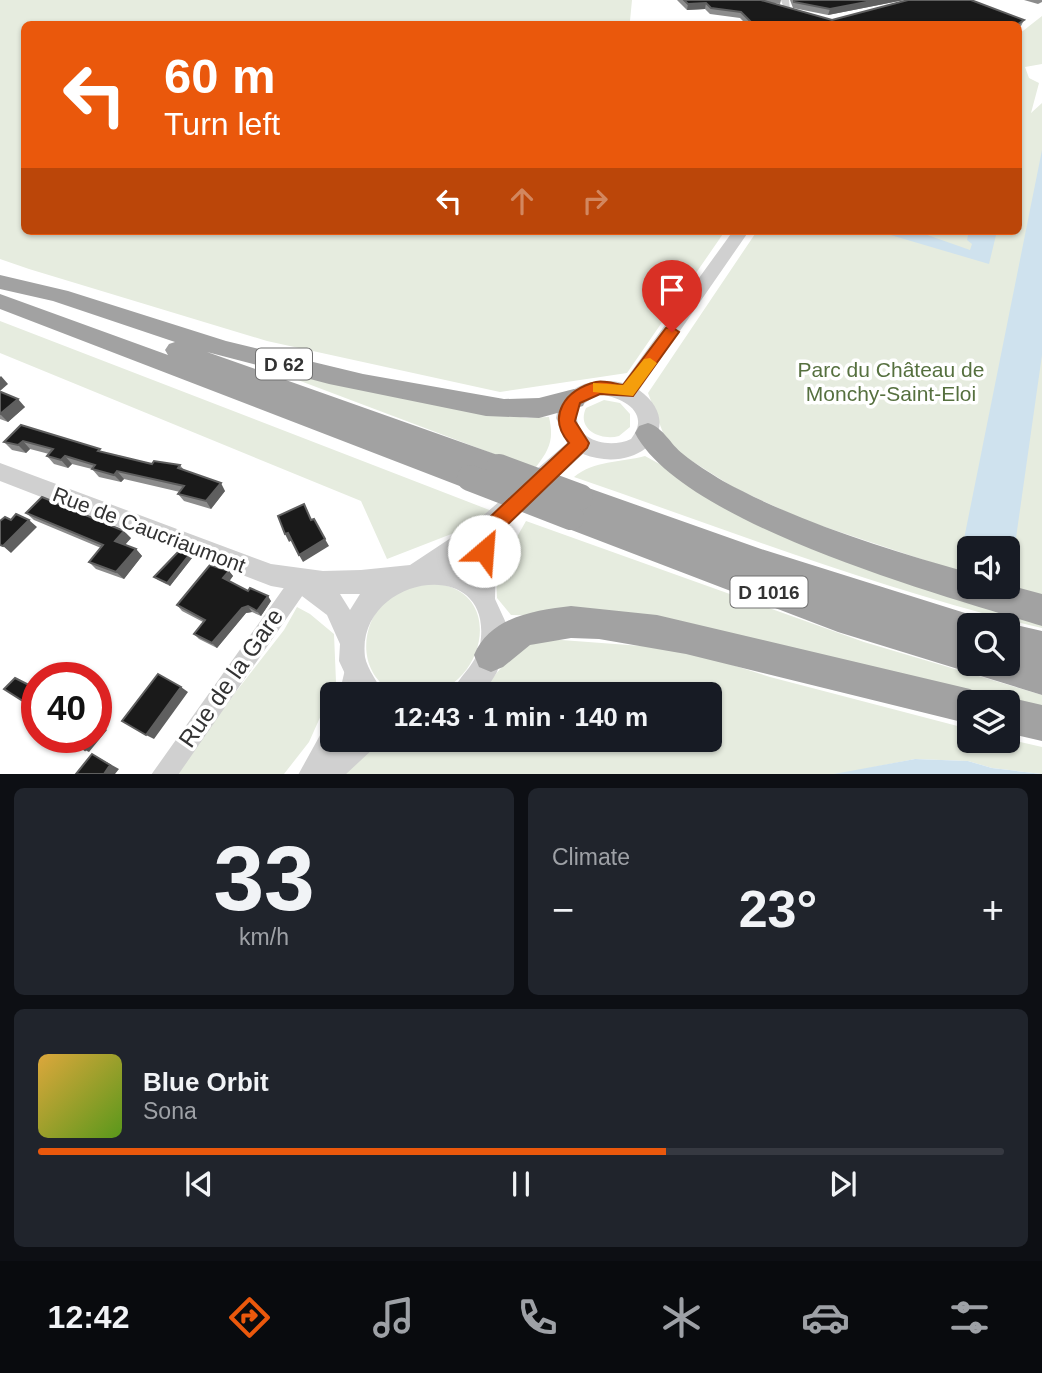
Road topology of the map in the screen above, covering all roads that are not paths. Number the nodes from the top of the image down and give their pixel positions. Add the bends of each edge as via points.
1 (738, 235) edge
2 (0, 284) edge
3 (0, 302) edge
4 (627, 392) junction
5 (574, 399) junction
6 (648, 433) junction
7 (581, 443) junction
8 (0, 472) edge
9 (576, 507) junction
10 (497, 522) junction
11 (409, 574) junction
12 (300, 582) junction
13 (483, 598) junction
14 (1042, 610) edge
15 (957, 625) edge
16 (1020, 642) edge
17 (352, 643) junction
18 (1042, 648) edge
19 (957, 654) edge
20 (491, 655) junction
21 (355, 669) junction
22 (1020, 672) edge
23 (1042, 678) edge
24 (352, 682) edge
25 (362, 682) edge
26 (476, 682) edge
27 (957, 704) edge
28 (1020, 718) edge
29 (1042, 723) edge
30 (323, 752) edge
31 (353, 752) edge
32 (164, 774) edge
33 (311, 774) edge
34 (328, 774) edge

1 - 4 street
2 - 5 highway, D 62 via 49,292 274,362 419,394 517,410 541,409
2 - 9 highway, D 1016, bridge via 499,467
3 - 9 highway, D 1016, bridge via 470,478
4 - 5 street via 598,387
4 - 6 street via 647,410
5 - 7 street via 566,421
6 - 7 street via 638,445 616,453
6 - 14 highway via 669,461 744,504 867,553
7 - 10 street
8 - 12 street, Rue de Caucriaumont via 243,567
9 - 15 highway, D 1016
9 - 19 highway, D 1016 via 816,609
10 - 11 street via 455,551
10 - 13 street via 484,551
11 - 12 street via 361,582
11 - 13 street via 438,571 457,576
11 - 17 street via 368,602
12 - 17 street via 336,606
12 - 32 street, Rue de la Gare
13 - 20 street via 493,625
16 - 18 highway
17 - 21 street
20 - 26 street
20 - 27 highway via 508,639 546,625 612,626 709,644
21 - 24 street
21 - 25 street
22 - 23 highway
28 - 29 highway
30 - 33 street
31 - 34 street

